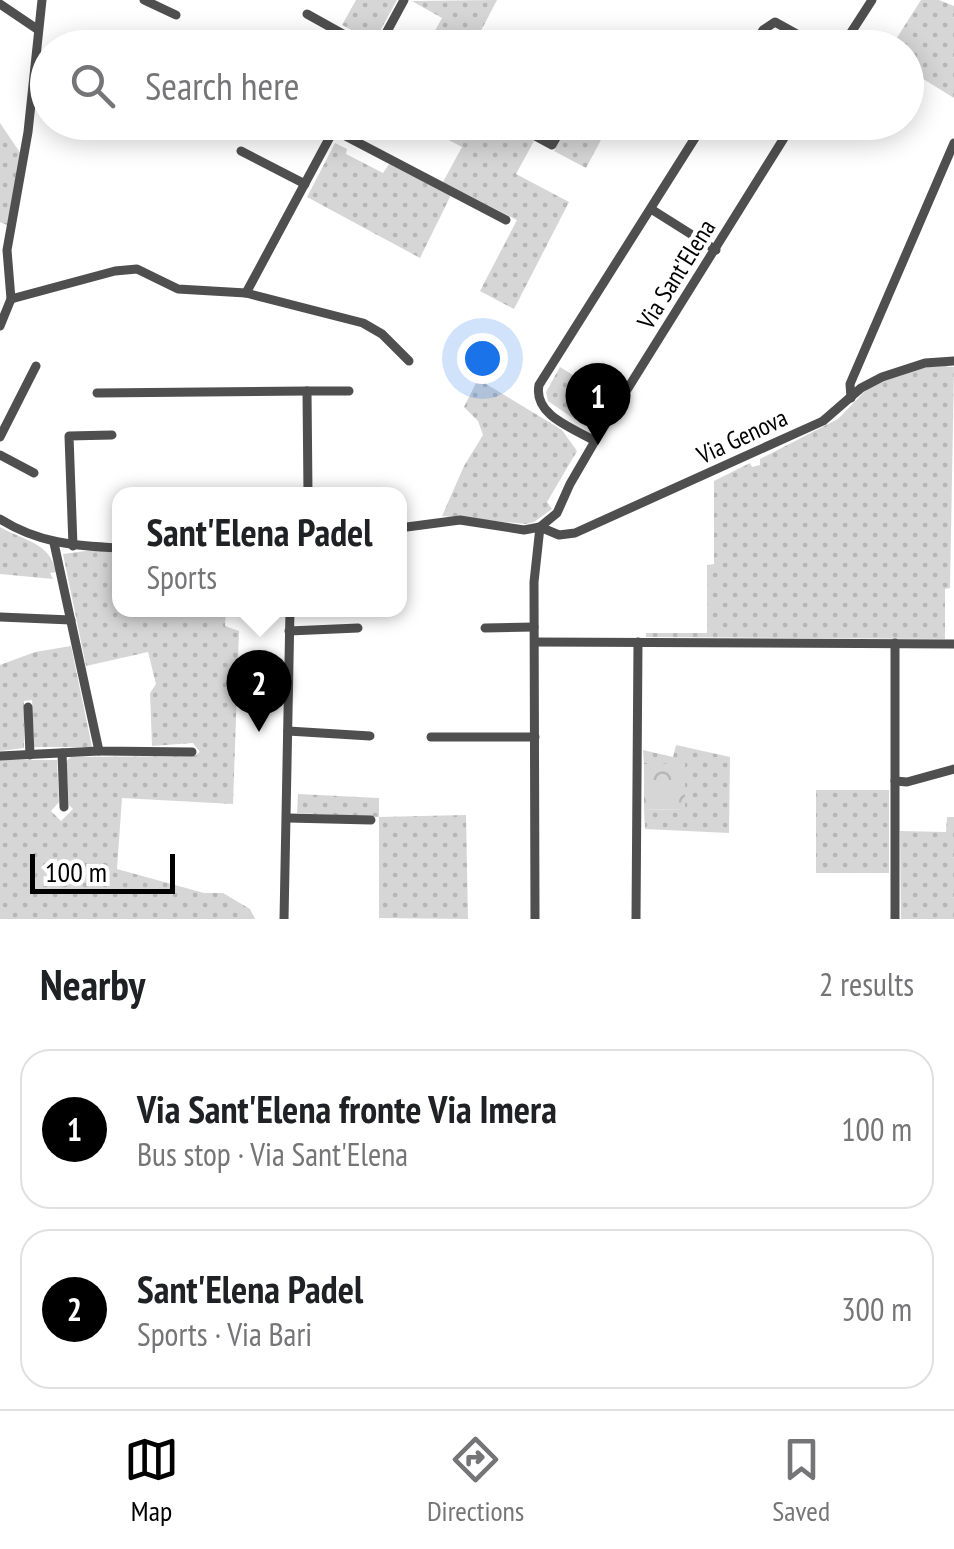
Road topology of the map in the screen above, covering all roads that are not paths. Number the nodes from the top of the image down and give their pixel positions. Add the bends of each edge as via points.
1 (42, 0) edge
2 (144, 0) edge
3 (404, 0) edge
4 (872, 0) edge
5 (0, 4) edge
6 (307, 14) dead end
7 (176, 15) dead end
8 (37, 30) joint
9 (336, 30) edge
10 (388, 30) edge
11 (763, 30) edge
12 (789, 30) edge
13 (853, 30) edge
14 (30, 106) edge
15 (328, 140) edge
16 (361, 140) edge
17 (694, 140) edge
18 (783, 140) edge
19 (954, 143) edge
20 (241, 150) dead end
21 (304, 184) junction
22 (651, 210) junction
23 (506, 220) dead end
24 (716, 250) junction
25 (246, 293) junction
26 (11, 299) junction
27 (0, 326) edge
28 (409, 361) dead end
29 (954, 361) edge
30 (36, 366) dead end
31 (348, 390) dead end
32 (308, 391) junction
33 (97, 393) dead end
34 (851, 398) junction
35 (112, 436) dead end
36 (0, 438) edge
37 (595, 441) junction
38 (0, 455) edge
39 (34, 472) dead end
40 (308, 487) edge
41 (0, 520) edge
42 (407, 527) edge
43 (540, 527) junction
44 (54, 543) junction
45 (73, 546) junction
46 (112, 548) edge
47 (0, 617) edge
48 (290, 617) edge
49 (71, 620) junction
50 (534, 627) junction
51 (358, 628) dead end
52 (486, 628) dead end
53 (289, 631) junction
54 (535, 642) junction
55 (638, 642) junction
56 (895, 643) junction
57 (954, 644) edge
58 (28, 707) dead end
59 (288, 731) junction
60 (370, 736) dead end
61 (431, 737) dead end
62 (535, 738) junction
63 (99, 751) junction
64 (192, 752) dead end
65 (62, 753) junction
66 (30, 755) junction
67 (0, 756) edge
68 (954, 769) edge
69 (895, 781) junction
70 (64, 807) dead end
71 (288, 818) junction
72 (372, 820) dead end
73 (284, 919) edge
74 (535, 919) edge
75 (636, 919) edge
76 (895, 919) edge

1 - 8 street
2 - 7 street
3 - 10 street
4 - 13 street
5 - 8 street
6 - 9 street
11 - 12 street via 775,22
14 - 26 street via 7,250
15 - 21 street
16 - 23 street
17 - 22 street
18 - 24 street, Via Sant'Elena
19 - 34 street via 850,384
20 - 21 street
21 - 25 street
22 - 24 street
22 - 37 street via 539,385 543,410
24 - 37 street, Via Sant'Elena
25 - 26 street via 178,289 128,269
25 - 28 street via 363,323
26 - 27 street
29 - 34 street, Via Genova via 897,371
30 - 36 street
31 - 32 street
32 - 33 street
32 - 40 street
34 - 43 street, Via Genova via 823,420 575,533
35 - 45 street via 69,436
37 - 43 street, Via Sant'Elena via 557,514
38 - 39 street
41 - 44 street
42 - 43 street via 460,520
43 - 50 street
44 - 45 street
44 - 49 street
45 - 46 street
47 - 49 street
48 - 53 street
49 - 63 street
50 - 52 street
50 - 54 street
51 - 53 street
53 - 59 street
54 - 55 street
54 - 62 street
55 - 56 street
55 - 75 street
56 - 57 street
56 - 69 street
58 - 66 street
59 - 60 street
59 - 71 street
61 - 62 street
62 - 74 street
63 - 64 street
63 - 65 street
65 - 66 street
65 - 70 street
66 - 67 street
68 - 69 street
69 - 76 street
71 - 72 street
71 - 73 street

